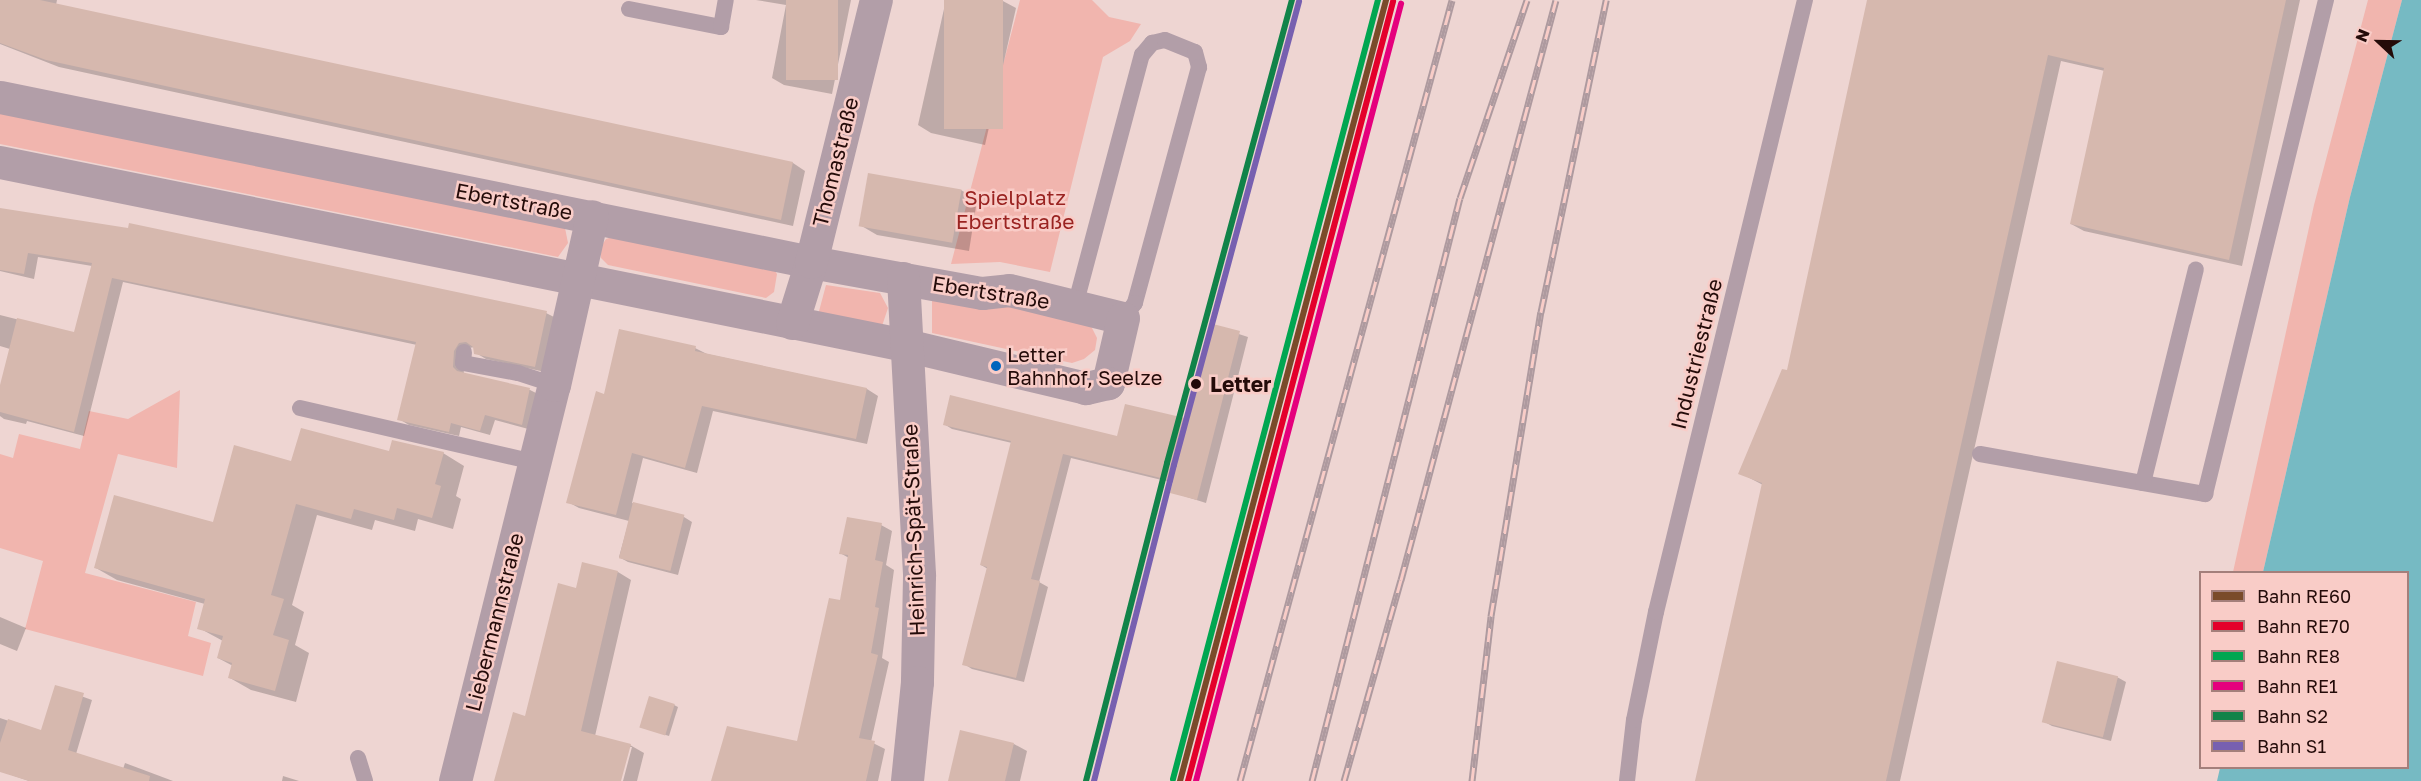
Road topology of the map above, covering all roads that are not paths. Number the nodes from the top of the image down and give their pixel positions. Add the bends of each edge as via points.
1 (726, 0) edge
2 (876, 0) edge
3 (1805, 0) edge
4 (2326, 0) edge
5 (629, 9) dead end
6 (0, 97) edge
7 (0, 162) edge
8 (592, 216) junction
9 (811, 261) junction
10 (2196, 269) dead end
11 (903, 278) junction
12 (579, 279) junction
13 (1075, 306) junction
14 (1123, 318) junction
15 (792, 323) junction
16 (905, 345) junction
17 (464, 352) dead end
18 (554, 384) junction
19 (300, 408) dead end
20 (1980, 454) dead end
21 (533, 462) junction
22 (2143, 483) junction
23 (358, 758) dead end
24 (365, 781) edge
25 (455, 781) edge
26 (907, 781) edge
27 (1628, 781) edge

1 - 5 lane via 721,27
2 - 9 street, Thomastraße
3 - 27 lane, Industriestraße via 1659,600 1634,720
4 - 22 lane via 2205,494
6 - 8 street, Ebertstraße
7 - 12 street
8 - 9 street, Ebertstraße
8 - 12 street, Liebermannstraße
9 - 11 street, Ebertstraße
9 - 15 street, Thomastraße
10 - 22 lane
11 - 13 street, Ebertstraße via 982,293 1009,290
11 - 16 street, Heinrich-Spät-Straße
12 - 15 street
12 - 18 street, Liebermannstraße
13 - 14 street, Ebertstraße
13 - 14 lane via 1142,54 1152,43 1165,40 1195,52 1199,67 1135,303
14 - 16 street via 1108,383 1086,388
15 - 16 street
16 - 26 street, Heinrich-Spät-Straße via 919,576 917,682
17 - 18 lane via 462,363
18 - 21 street, Liebermannstraße
19 - 21 lane
20 - 22 lane
21 - 25 street, Liebermannstraße
23 - 24 lane

